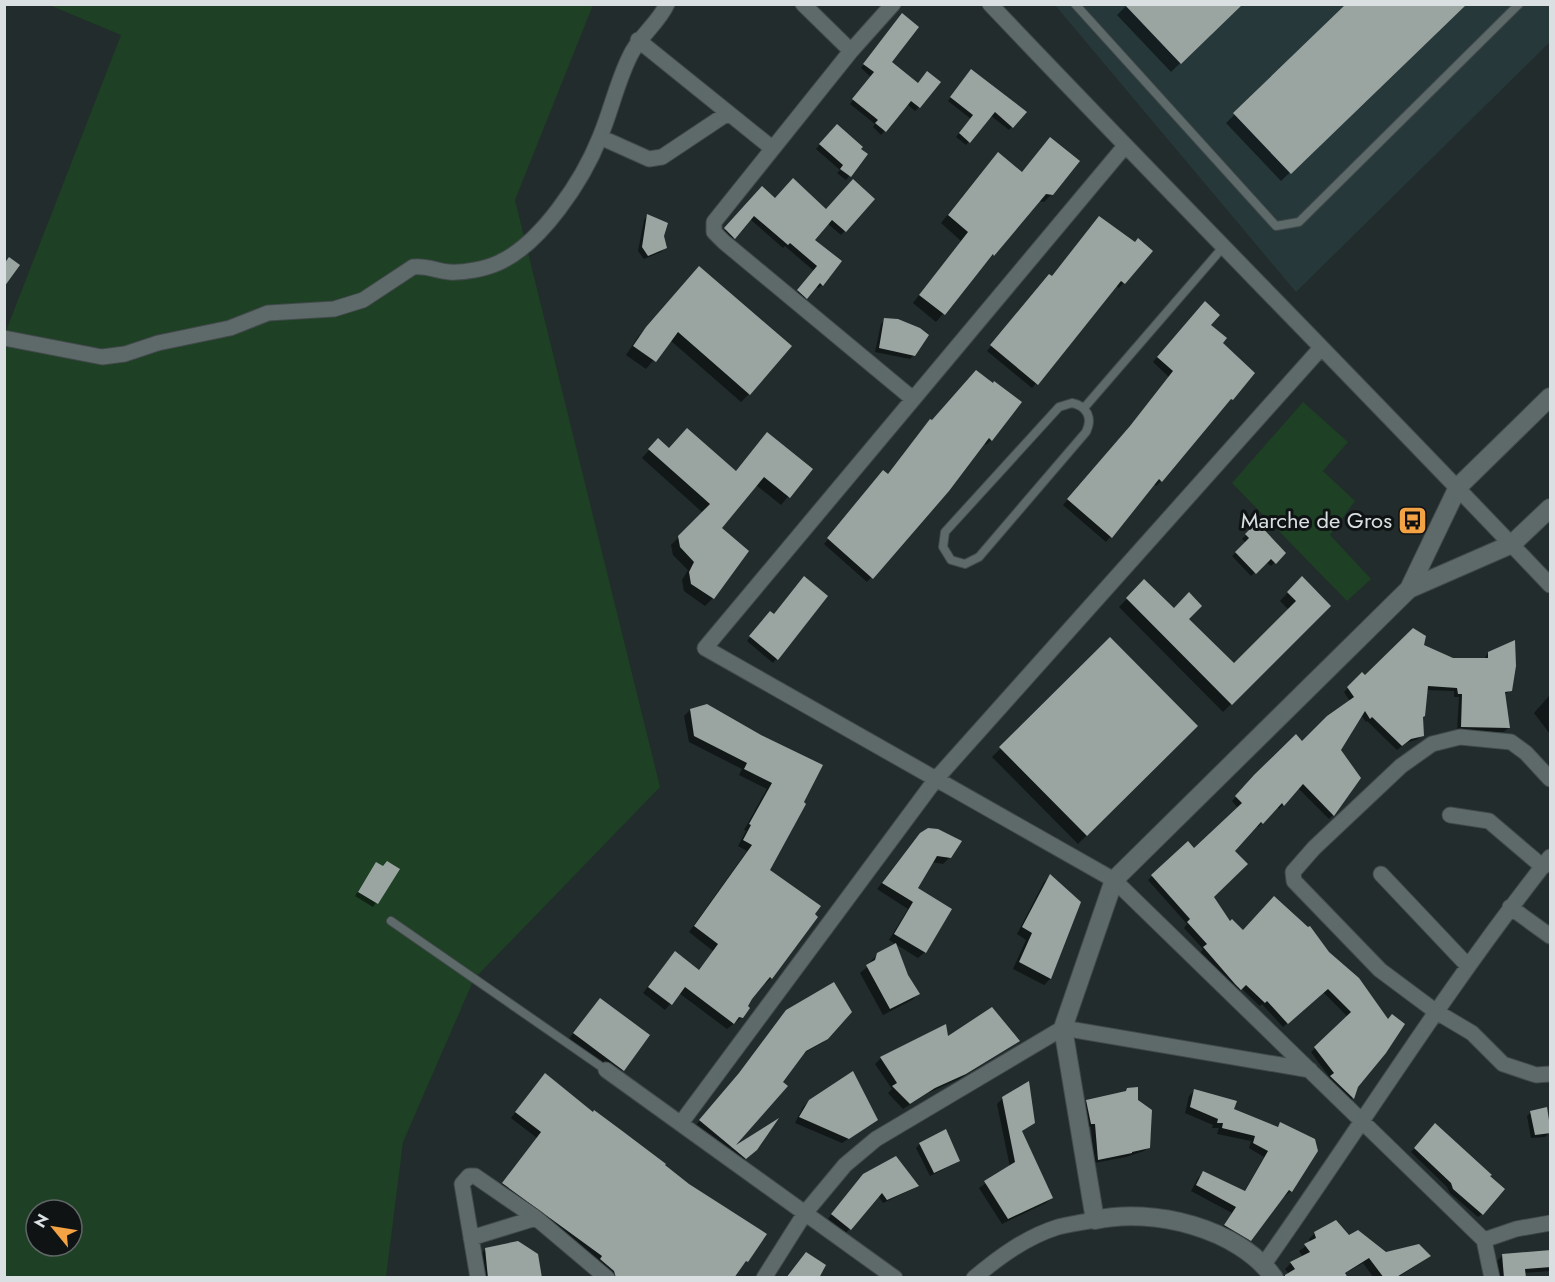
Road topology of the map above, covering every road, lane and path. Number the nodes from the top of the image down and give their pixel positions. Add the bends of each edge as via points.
1 (667, 4) edge
2 (803, 4) edge
3 (893, 4) edge
4 (990, 4) edge
5 (1075, 4) edge
6 (1519, 4) edge
7 (638, 40) junction
8 (851, 51) junction
9 (728, 112) junction
10 (600, 137) junction
11 (1125, 146) junction
12 (772, 148) junction
13 (1224, 246) junction
14 (4, 338) edge
15 (1321, 348) junction
16 (1551, 397) edge
17 (913, 399) junction
18 (1084, 408) junction
19 (1458, 487) junction
20 (1551, 508) edge
21 (1512, 544) junction
22 (1551, 585) edge
23 (1409, 588) junction
24 (936, 779) junction
25 (1551, 779) edge
26 (1450, 815) dead end
27 (1546, 862) edge
28 (1381, 874) dead end
29 (1114, 880) junction
30 (1510, 907) junction
31 (391, 921) dead end
32 (1551, 936) edge
33 (1468, 966) junction
34 (1435, 1011) junction
35 (1063, 1028) junction
36 (606, 1070) joint
37 (1310, 1070) junction
38 (1551, 1074) edge
39 (681, 1123) junction
40 (1362, 1123) junction
41 (806, 1213) junction
42 (536, 1218) junction
43 (1095, 1220) junction
44 (1551, 1223) edge
45 (471, 1238) junction
46 (1484, 1240) junction
47 (1269, 1271) edge
48 (478, 1278) edge
49 (607, 1278) edge
50 (764, 1278) edge
51 (895, 1278) edge
52 (974, 1278) edge
53 (1492, 1278) edge

1 - 7 street
2 - 8 street
3 - 8 street
4 - 11 street
5 - 6 lane via 1276,226 1299,222
7 - 9 street
7 - 10 street
8 - 12 street
9 - 10 street via 662,157 649,159
9 - 12 street
10 - 14 street via 587,166 547,225 498,263 449,272 413,267 363,300 334,309 268,313 230,328 125,354 102,357
11 - 13 street
11 - 17 street
12 - 17 street via 714,222 714,232
13 - 15 street
13 - 18 lane
15 - 19 street
15 - 24 street
16 - 19 street
17 - 24 street via 705,648
18 - 18 lane via 1072,403 1059,407 945,532 943,547 951,560 965,564 979,557 1086,432 1090,420
19 - 21 street
19 - 23 street
20 - 21 street
21 - 22 street
21 - 23 street
23 - 29 street
24 - 29 street
24 - 39 street
25 - 34 street via 1511,742 1460,737 1432,744 1401,766 1293,872 1294,881 1380,970
26 - 27 street via 1489,821
27 - 30 street
28 - 33 street
29 - 35 street
29 - 37 street
30 - 32 street
30 - 33 street
31 - 36 lane
33 - 34 street
34 - 38 street via 1472,1034 1503,1064 1536,1075
34 - 40 street
35 - 37 street
35 - 41 street via 876,1139 845,1166
35 - 43 street
36 - 39 street
37 - 40 street
39 - 41 street
40 - 46 street
40 - 47 street
41 - 50 street
41 - 51 street
42 - 45 street
42 - 45 street via 475,1176 469,1176 462,1184
42 - 49 street
43 - 47 street via 1138,1215 1202,1228 1231,1241
43 - 52 street via 1058,1227 1028,1240 995,1259
44 - 46 street via 1515,1229
45 - 48 street
46 - 53 street

